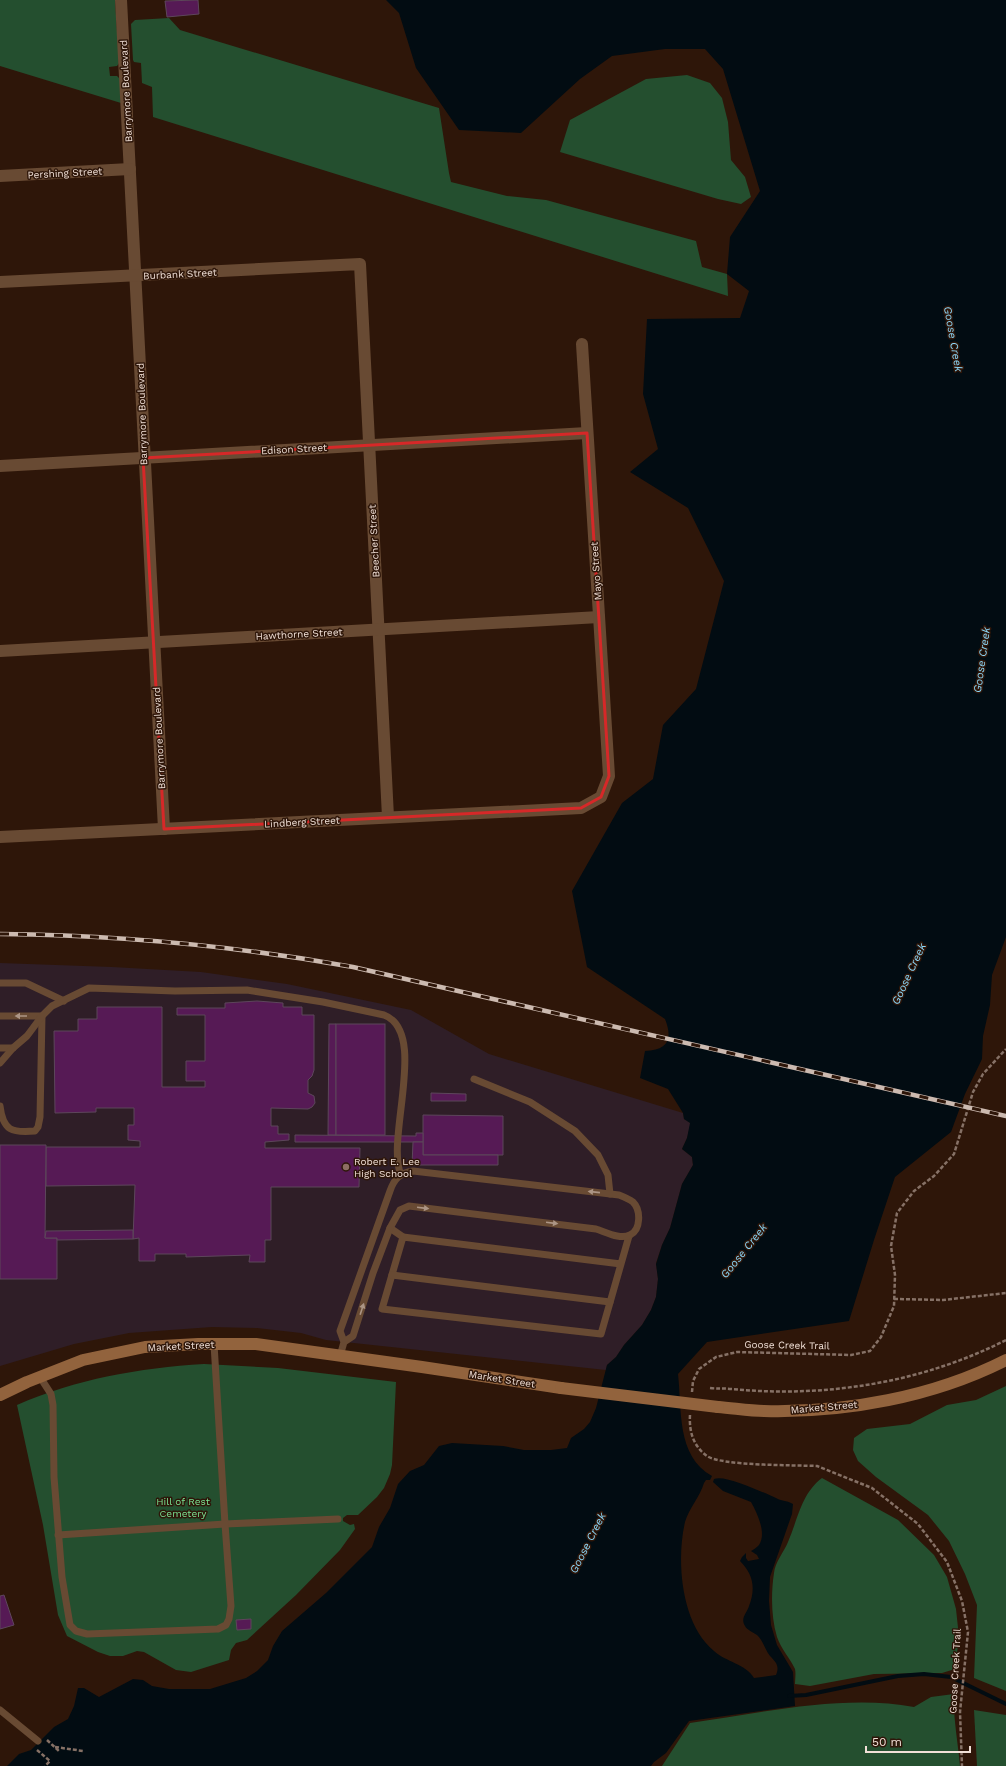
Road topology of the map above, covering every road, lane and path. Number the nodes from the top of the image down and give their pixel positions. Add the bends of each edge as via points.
1 (121, 0) edge
2 (130, 169) junction
3 (0, 176) edge
4 (360, 264) joint
5 (136, 276) junction
6 (0, 282) edge
7 (582, 344) dead end
8 (588, 433) junction
9 (370, 445) junction
10 (144, 458) junction
11 (0, 466) edge
12 (599, 617) junction
13 (379, 629) junction
14 (154, 642) junction
15 (0, 651) edge
16 (601, 797) joint
17 (388, 818) junction
18 (164, 828) junction
19 (0, 837) edge
20 (0, 983) edge
21 (64, 1001) junction
22 (0, 1016) edge
23 (42, 1016) junction
24 (0, 1048) edge
25 (12, 1048) junction
26 (1006, 1049) edge
27 (0, 1063) edge
28 (474, 1079) dead end
29 (0, 1106) edge
30 (401, 1175) junction
31 (610, 1194) junction
32 (390, 1228) junction
33 (629, 1236) junction
34 (403, 1237) junction
35 (621, 1264) junction
36 (392, 1275) junction
37 (1006, 1293) edge
38 (894, 1299) junction
39 (610, 1302) junction
40 (1006, 1340) edge
41 (344, 1342) junction
42 (214, 1344) junction
43 (340, 1356) junction
44 (1006, 1360) edge
45 (40, 1377) junction
46 (710, 1388) dead end
47 (692, 1394) dead end
48 (0, 1395) edge
49 (691, 1408) dead end
50 (338, 1519) dead end
51 (226, 1524) junction
52 (58, 1535) junction
53 (0, 1710) edge
54 (38, 1741) dead end
55 (55, 1747) dead end
56 (83, 1752) dead end
57 (962, 1766) edge

1 - 2 street, Barrymore Boulevard
2 - 3 street, Pershing Street
2 - 5 street, Barrymore Boulevard
4 - 5 street, Burbank Street
4 - 9 street, Beecher Street
5 - 6 street, Burbank Street
5 - 10 street, Barrymore Boulevard
7 - 8 street, Mayo Street
8 - 9 street, Edison Street
8 - 12 street, Mayo Street
9 - 10 street, Edison Street
9 - 13 street, Beecher Street
10 - 11 street, Edison Street
10 - 14 street, Barrymore Boulevard
12 - 13 street, Hawthorne Street
12 - 16 street, Mayo Street via 609,776
13 - 14 street, Hawthorne Street
13 - 17 street, Beecher Street
14 - 15 street, Hawthorne Street
14 - 18 street, Barrymore Boulevard
16 - 17 street, Lindberg Street via 581,808
17 - 18 street, Lindberg Street
18 - 19 street, Lindberg Street
20 - 21 lane via 26,983
21 - 23 lane via 52,1006
21 - 30 lane via 89,988 247,990 370,1011 392,1018 401,1033 404,1047 398,1144 398,1168
23 -> 22 lane
23 - 25 lane via 27,1036
23 - 29 lane via 38,1127 35,1131 26,1132 16,1132 8,1128 3,1122
24 - 25 lane
25 - 27 lane
26 - 38 path, Goose Creek Trail via 983,1074 973,1092 954,1154 934,1176 914,1191 897,1213 891,1246 895,1275
28 - 31 lane via 530,1102 575,1131 598,1155 608,1175
31 -> 30 lane via 413,1171
30 - 41 lane via 393,1181 340,1331
31 - 33 lane via 627,1198 634,1203 639,1212 639,1222
32 -> 33 lane via 400,1210 409,1206 596,1229
32 - 34 lane
41 -> 32 lane via 353,1336
33 - 35 lane
34 - 35 lane
34 - 36 lane
35 - 39 lane
36 - 39 lane
36 - 39 lane via 382,1309 601,1334
37 - 38 path via 943,1300
38 - 47 path, Goose Creek Trail via 894,1306 882,1337 870,1351 851,1355 737,1352 716,1357 699,1369 693,1381
40 - 46 path via 947,1365 849,1388 768,1392
41 - 43 lane
42 - 43 main road, Market Street via 256,1344
42 - 45 main road, Market Street via 145,1347 83,1360
42 - 51 lane
43 - 44 main road, Market Street, bridge via 561,1388 770,1411 858,1405 909,1395 957,1380
45 - 48 main road, Market Street
45 - 52 lane via 51,1394 53,1405
49 - 57 path, Goose Creek Trail via 692,1438 707,1456 731,1463 817,1466 872,1488 918,1524 947,1562 962,1601 968,1632 960,1712
50 - 51 lane
51 - 52 lane
51 - 52 lane via 231,1606 229,1619 218,1628 206,1629 87,1634 73,1628 66,1606
53 - 54 lane
55 - 56 path

